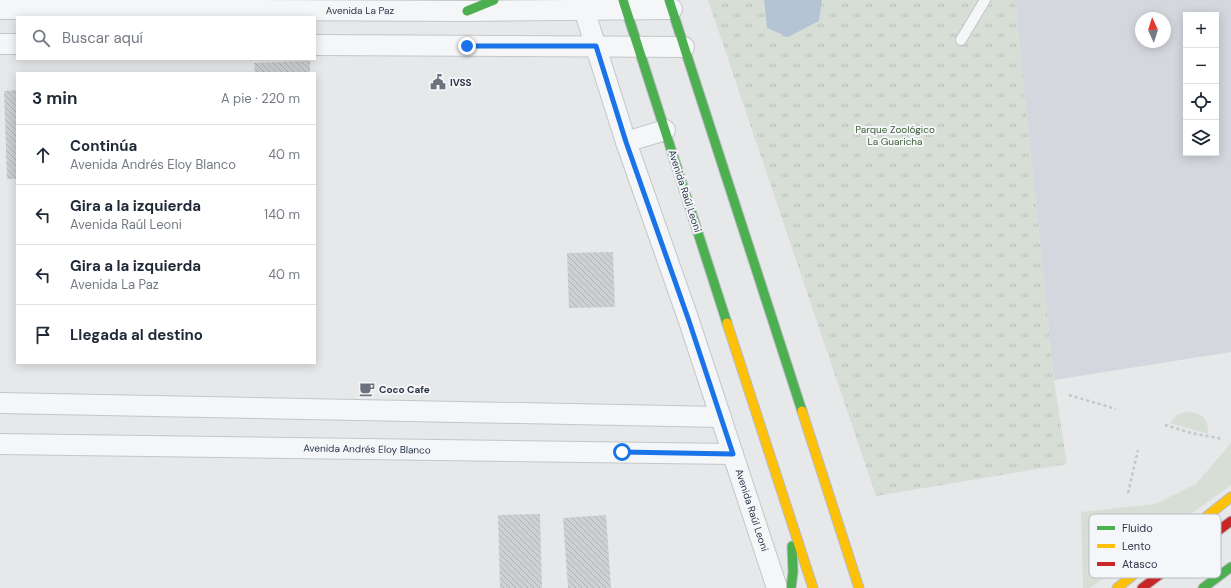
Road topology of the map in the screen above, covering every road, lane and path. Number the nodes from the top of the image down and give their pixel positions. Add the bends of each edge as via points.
1 (494, 0) edge
2 (985, 0) edge
3 (671, 4) edge
4 (582, 5) edge
5 (625, 5) edge
6 (0, 9) edge
7 (466, 11) junction
8 (961, 40) dead end
9 (0, 44) edge
10 (16, 44) edge
11 (316, 45) edge
12 (596, 46) junction
13 (638, 46) junction
14 (684, 47) junction
15 (665, 130) junction
16 (626, 142) junction
17 (1069, 395) dead end
18 (0, 403) edge
19 (1116, 409) dead end
20 (721, 417) junction
21 (1165, 425) dead end
22 (1223, 440) dead end
23 (0, 444) edge
24 (1138, 450) dead end
25 (733, 454) junction
26 (1128, 493) dead end
27 (1231, 497) edge
28 (1210, 514) edge
29 (790, 517) junction
30 (1231, 521) edge
31 (1221, 529) edge
32 (1231, 567) edge
33 (1221, 574) edge
34 (856, 578) junction
35 (1130, 578) edge
36 (1155, 578) edge
37 (1216, 578) edge
38 (777, 588) edge
39 (791, 588) edge
40 (813, 588) edge
41 (859, 588) edge
42 (865, 588) edge
43 (1117, 588) edge
44 (1142, 588) edge
45 (1203, 588) edge

1 - 7 highway
2 - 8 lane
3 - 5 street, Avenida La Paz
3 - 14 highway
4 - 5 street, Avenida La Paz
4 - 7 street, Avenida La Paz
4 - 12 street, Avenida Raúl Leoni
5 - 13 highway, Avenida Raúl Leoni
6 - 7 street, Avenida La Paz
9 - 10 street
11 - 12 street
12 - 13 street
12 - 16 street, Avenida Raúl Leoni
13 - 14 street
13 - 15 highway, Avenida Raúl Leoni
14 - 34 highway
15 - 16 street
15 - 29 highway, Avenida Raúl Leoni
16 - 20 street, Avenida Raúl Leoni
17 - 19 path
18 - 20 street
20 - 25 street, Avenida Raúl Leoni
21 - 22 path
23 - 25 street, Avenida Andrés Eloy Blanco
24 - 26 path
25 - 38 street, Avenida Raúl Leoni
27 - 28 highway
29 - 39 highway via 793,572
29 - 40 highway, Avenida Raúl Leoni
30 - 31 highway
32 - 33 highway
34 - 41 highway
34 - 42 highway
35 - 43 highway
36 - 44 highway
37 - 45 highway

